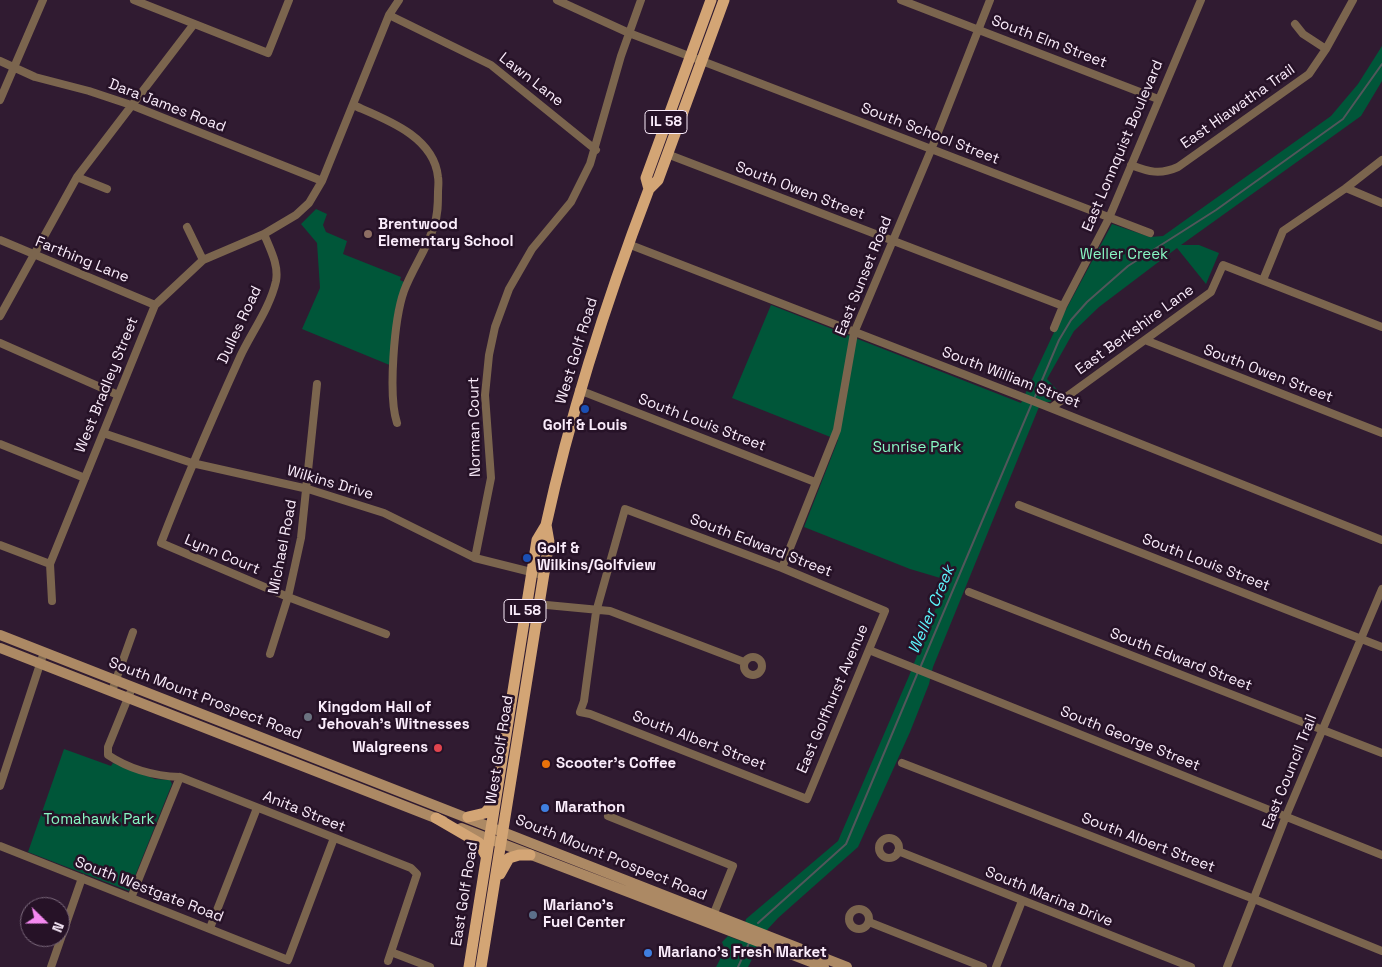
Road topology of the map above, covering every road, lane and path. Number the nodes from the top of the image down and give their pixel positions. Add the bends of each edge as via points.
1 (43, 0) edge
2 (134, 0) edge
3 (289, 0) edge
4 (399, 0) edge
5 (557, 0) edge
6 (641, 0) edge
7 (711, 0) edge
8 (724, 0) edge
9 (901, 0) edge
10 (990, 0) edge
11 (1202, 0) edge
12 (1353, 0) edge
13 (390, 15) junction
14 (194, 24) junction
15 (1295, 24) dead end
16 (978, 29) junction
17 (629, 32) junction
18 (1326, 49) junction
19 (696, 57) junction
20 (0, 61) edge
21 (14, 67) junction
22 (1158, 98) junction
23 (0, 100) edge
24 (131, 105) junction
25 (353, 105) junction
26 (596, 150) junction
27 (931, 150) junction
28 (668, 154) junction
29 (1382, 160) edge
30 (1131, 165) junction
31 (77, 177) junction
32 (322, 181) junction
33 (1346, 188) junction
34 (649, 189) junction
35 (108, 190) dead end
36 (1382, 203) edge
37 (1109, 218) junction
38 (187, 227) dead end
39 (1150, 232) dead end
40 (264, 234) junction
41 (0, 240) edge
42 (892, 241) junction
43 (628, 244) junction
44 (34, 256) junction
45 (203, 260) junction
46 (1262, 280) junction
47 (155, 305) junction
48 (1063, 306) junction
49 (0, 316) edge
50 (1382, 327) edge
51 (1054, 328) dead end
52 (854, 333) junction
53 (1145, 340) junction
54 (0, 343) edge
55 (317, 384) dead end
56 (579, 390) junction
57 (118, 395) junction
58 (1051, 408) junction
59 (397, 423) dead end
60 (103, 433) junction
61 (1382, 434) edge
62 (0, 444) edge
63 (192, 463) junction
64 (85, 478) junction
65 (815, 482) junction
66 (308, 489) junction
67 (1019, 505) dead end
68 (1382, 540) edge
69 (160, 544) joint
70 (0, 545) edge
71 (474, 558) junction
72 (50, 564) junction
73 (782, 568) junction
74 (537, 574) junction
75 (1382, 589) edge
76 (969, 592) dead end
77 (288, 597) junction
78 (52, 601) dead end
79 (532, 603) junction
80 (885, 611) joint
81 (596, 612) junction
82 (133, 632) dead end
83 (386, 634) dead end
84 (0, 635) edge
85 (1361, 639) junction
86 (1382, 647) edge
87 (0, 648) edge
88 (869, 650) junction
89 (44, 652) junction
90 (270, 654) dead end
91 (744, 662) dead end
92 (40, 664) junction
93 (116, 680) junction
94 (133, 687) junction
95 (112, 691) junction
96 (128, 698) junction
97 (1322, 730) junction
98 (1382, 753) edge
99 (902, 764) dead end
100 (180, 777) junction
101 (0, 786) edge
102 (807, 799) joint
103 (495, 802) junction
104 (257, 808) junction
105 (608, 816) dead end
106 (1286, 816) junction
107 (468, 817) junction
108 (436, 818) junction
109 (491, 826) junction
110 (502, 831) junction
111 (334, 838) junction
112 (489, 839) junction
113 (500, 844) junction
114 (0, 846) edge
115 (898, 851) dead end
116 (1382, 854) edge
117 (530, 855) junction
118 (486, 856) junction
119 (82, 878) junction
120 (493, 894) junction
121 (131, 898) junction
122 (1254, 898) junction
123 (1022, 901) junction
124 (712, 919) junction
125 (869, 922) dead end
126 (210, 928) junction
127 (391, 952) junction
128 (1382, 952) edge
129 (388, 961) dead end
130 (818, 963) edge
131 (51, 967) edge
132 (430, 967) edge
133 (469, 967) edge
134 (481, 967) edge
135 (847, 967) edge
136 (982, 967) edge
137 (996, 967) edge
138 (1191, 967) edge
139 (1227, 967) edge

1 - 21 street
2 - 14 street
3 - 14 street via 268,53
4 - 13 street
5 - 17 street, South School Street
6 - 17 street, Norman Court
7 - 19 main road, West Golf Road / IL 58
8 - 19 main road, West Golf Road / IL 58
9 - 16 street, South Elm Street
10 - 16 street, East Sunset Road
11 - 22 street, East Lonnquist Boulevard
12 - 18 street, East Hiawatha Trail
13 - 25 street
13 - 26 street, Lawn Lane via 491,65
14 - 24 street
15 - 18 street via 1303,34
16 - 22 street, South Elm Street
16 - 27 street, East Sunset Road
17 - 19 street, South School Street
17 - 26 street, Norman Court
18 - 30 street, East Hiawatha Trail via 1309,74 1178,167 1154,173
19 - 27 street, South School Street
19 - 28 main road, West Golf Road / IL 58
19 - 34 main road, West Golf Road / IL 58 via 646,178
20 - 21 street, Dara James Road
21 - 23 street
21 - 24 street, Dara James Road via 35,77
22 - 30 street, East Lonnquist Boulevard
24 - 31 street
24 - 32 street, Dara James Road
25 - 32 street
25 - 59 street via 387,119 420,142 438,176 434,227 403,292 394,344 393,411
26 - 71 street, Norman Court via 571,202 532,249 509,289 495,327 485,395 491,478
27 - 37 street, South School Street
27 - 42 street, East Sunset Road
28 - 34 main road, West Golf Road / IL 58 via 658,180
28 - 42 street, South Owen Street
29 - 33 street
30 - 37 street, East Lonnquist Boulevard
31 - 35 street
31 - 44 street
32 - 40 street via 310,203
33 - 36 street
33 - 46 street via 1283,231
34 - 43 main road, West Golf Road / IL 58
37 - 39 street, South School Street
37 - 48 street, East Lonnquist Boulevard
38 - 45 street
40 - 45 street, West Bradley Street
40 - 63 street, Dulles Road via 274,257 276,280
41 - 44 street, Farthing Lane
42 - 48 street, South Owen Street
42 - 52 street, East Sunset Road
43 - 52 street, South William Street
43 - 56 main road, West Golf Road / IL 58
44 - 47 street, Farthing Lane
44 - 49 street
45 - 47 street, West Bradley Street
46 - 50 street
46 - 53 street, East Berkshire Lane via 1223,264 1211,292
47 - 57 street, West Bradley Street
48 - 51 street, East Lonnquist Boulevard
52 - 58 street, South William Street
52 - 65 street, East Sunset Road via 837,430
53 - 58 street, East Berkshire Lane
53 - 61 street, South Owen Street
54 - 57 street
55 - 66 street, Michael Road
56 - 65 street, South Louis Street
56 - 74 main road, West Golf Road / IL 58 via 546,526 549,542
57 - 60 street, West Bradley Street
58 - 68 street, South William Street
60 - 63 street, Wilkins Drive
60 - 64 street, West Bradley Street
62 - 64 street
63 - 66 street, Wilkins Drive
63 - 69 street, Dulles Road
64 - 72 street, West Bradley Street
65 - 73 street, East Sunset Road
66 - 71 street, Wilkins Drive via 384,514
66 - 77 street, Michael Road
67 - 85 street, South Louis Street
69 - 77 street, Lynn Court
70 - 72 street
71 - 74 street, Wilkins Drive
72 - 78 street, West Bradley Street
73 - 80 street, South Edward Street
73 - 81 street, South Edward Street via 625,509
74 - 79 main road, West Golf Road / IL 58
75 - 85 street, East Council Trail
76 - 97 street, South Edward Street
77 - 83 street, Lynn Court
77 - 90 street, Michael Road
79 - 81 street
79 - 103 main road, West Golf Road / IL 58
79 - 110 main road, West Golf Road / IL 58
80 - 88 street, East Golfhurst Avenue
81 - 91 street via 610,611
81 - 102 street, South Albert Street via 580,712
82 - 93 street
84 - 89 main road, South Mount Prospect Road
85 - 86 street, South Louis Street
85 - 97 street, East Council Trail
87 - 92 main road, South Mount Prospect Road
88 - 102 street, East Golfhurst Avenue
88 - 106 street, South George Street
89 - 92 street
89 - 93 main road, South Mount Prospect Road
92 - 95 main road, South Mount Prospect Road
92 - 101 street
93 - 94 main road, South Mount Prospect Road
93 - 95 street
94 - 96 street
94 - 107 main road, South Mount Prospect Road
95 - 96 main road, South Mount Prospect Road
96 - 100 street, Anita Street via 108,747 108,755 159,776
96 - 108 main road, South Mount Prospect Road
97 - 98 street, South Edward Street
97 - 106 street, East Council Trail
99 - 122 street, South Albert Street
100 - 104 street, Anita Street
100 - 121 street
103 - 107 main road via 485,813
103 - 109 main road, West Golf Road / IL 58
104 - 111 street, Anita Street
104 - 126 street
105 - 124 street via 733,866
106 - 116 street, South George Street
106 - 122 street, East Council Trail
107 - 109 main road, South Mount Prospect Road
108 - 112 main road, South Mount Prospect Road
108 - 118 main road via 480,843
109 - 110 main road, South Mount Prospect Road
109 - 112 main road, East Golf Road / IL 58
110 - 113 main road, East Golf Road / IL 58
110 - 124 main road, South Mount Prospect Road
111 - 126 street, South Westgate Road via 288,960
111 - 127 street, Anita Street via 411,868 417,874
112 - 113 main road, South Mount Prospect Road
112 - 118 main road, East Golf Road / IL 58
113 - 117 main road, South Mount Prospect Road
113 - 120 main road, East Golf Road / IL 58
114 - 119 street, South Westgate Road
115 - 123 street, South Marina Drive
117 - 120 main road via 513,856 505,862
117 - 124 main road, South Mount Prospect Road
118 - 133 main road, East Golf Road / IL 58
119 - 121 street, South Westgate Road
119 - 131 street
120 - 134 main road, East Golf Road / IL 58
121 - 126 street, South Westgate Road
122 - 128 street, South Albert Street
122 - 139 street, East Council Trail
123 - 137 street
123 - 138 street, South Marina Drive
124 - 130 main road, South Mount Prospect Road
125 - 136 street
127 - 129 street
127 - 132 street
130 - 135 main road, South Mount Prospect Road

